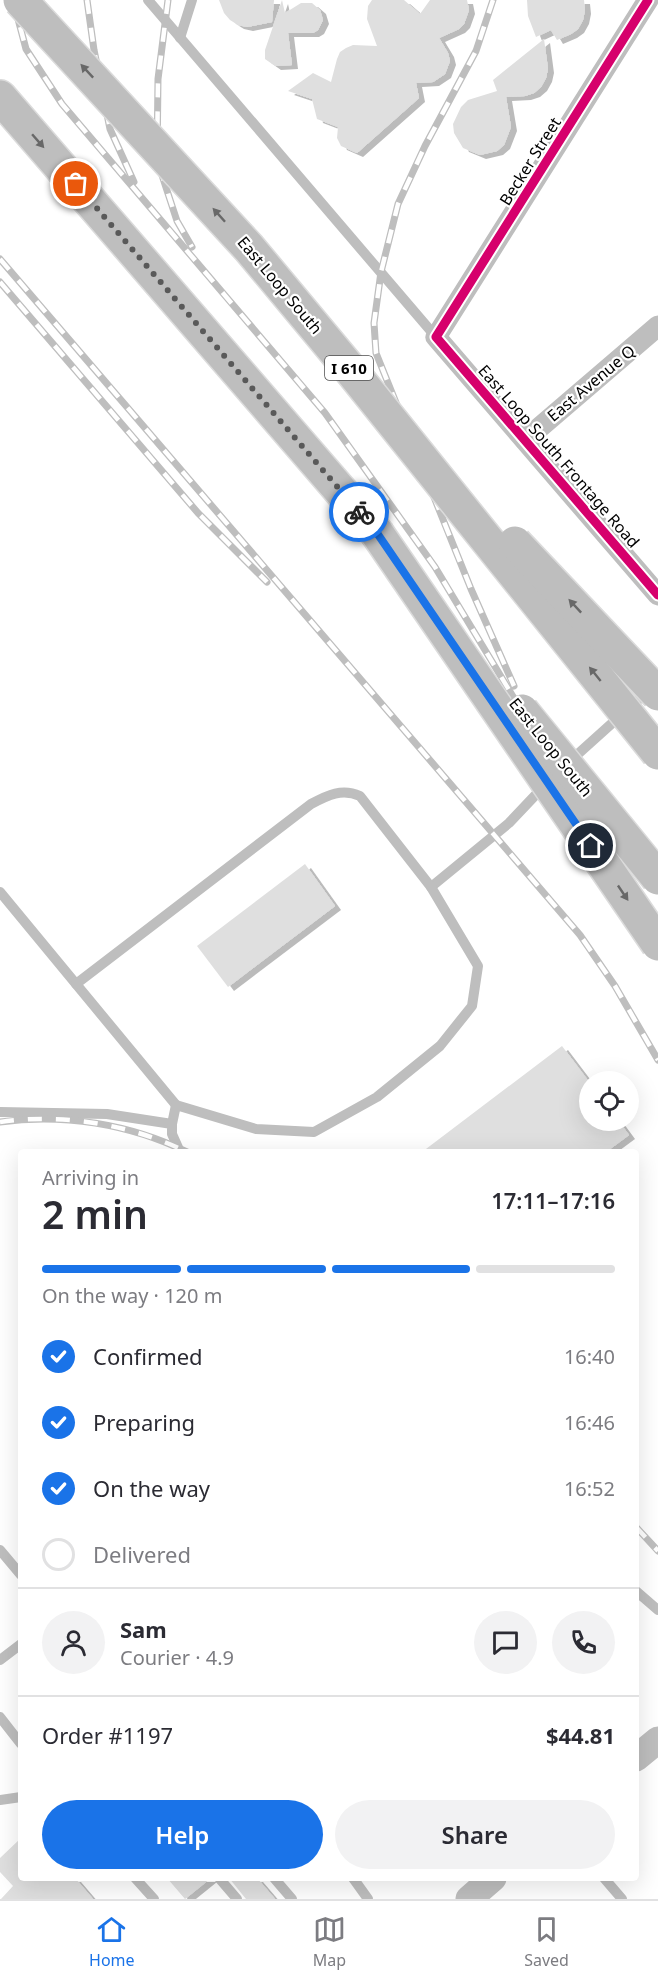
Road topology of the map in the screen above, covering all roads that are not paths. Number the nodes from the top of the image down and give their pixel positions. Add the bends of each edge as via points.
1 (20, 0) edge
2 (148, 0) edge
3 (192, 0) edge
4 (648, 0) edge
5 (180, 38) junction
6 (0, 97) edge
7 (658, 326) edge
8 (436, 337) junction
9 (349, 368) junction
10 (525, 440) junction
11 (377, 533) junction
12 (658, 595) edge
13 (658, 682) edge
14 (658, 694) edge
15 (658, 753) edge
16 (658, 878) edge
17 (431, 887) junction
18 (0, 892) edge
19 (658, 944) edge
20 (76, 984) junction
21 (176, 1105) junction
22 (0, 1112) edge
23 (172, 1124) junction
24 (179, 1149) edge
25 (0, 1550) edge
26 (18, 1571) edge
27 (639, 1594) edge
28 (658, 1610) edge
29 (18, 1646) edge
30 (0, 1660) edge
31 (0, 1717) edge
32 (18, 1739) edge
33 (658, 1740) edge
34 (639, 1756) edge
35 (18, 1797) edge
36 (0, 1800) edge
37 (138, 1881) edge
38 (222, 1881) edge
39 (277, 1881) edge
40 (355, 1881) edge
41 (490, 1881) edge
42 (607, 1881) edge
43 (154, 1899) edge
44 (237, 1899) edge
45 (292, 1899) edge
46 (368, 1899) edge
47 (469, 1899) edge
48 (622, 1899) edge

9 -> 1 highway, East Loop South / I 610, bridge via 249,248
2 - 5 lane, East Loop South Frontage Road
3 - 5 lane
4 - 8 street, Becker Street
5 - 8 lane, East Loop South Frontage Road
6 -> 11 highway, East Loop South
7 - 10 street, East Avenue Q
8 - 10 street, East Loop South Frontage Road
14 -> 9 highway, bridge
15 -> 9 highway, East Loop South / I 610, bridge
10 - 12 street, East Loop South Frontage Road
11 - 16 highway, East Loop South, bridge
11 -> 19 highway, bridge
13 - 17 lane via 556,774 509,823
17 - 20 lane via 360,796 350,792 330,794 310,804
17 - 21 lane via 478,966 472,1006 440,1046 377,1097 314,1132 256,1129
18 - 20 lane
20 - 21 lane
21 - 23 lane
22 - 23 lane via 107,1114
23 - 24 lane
25 - 26 lane
27 - 28 lane
29 - 30 lane
31 - 32 lane
33 - 34 street
35 - 36 lane
37 - 43 lane
38 - 44 lane
39 - 45 lane
40 - 46 lane
41 - 47 street
42 - 48 lane

